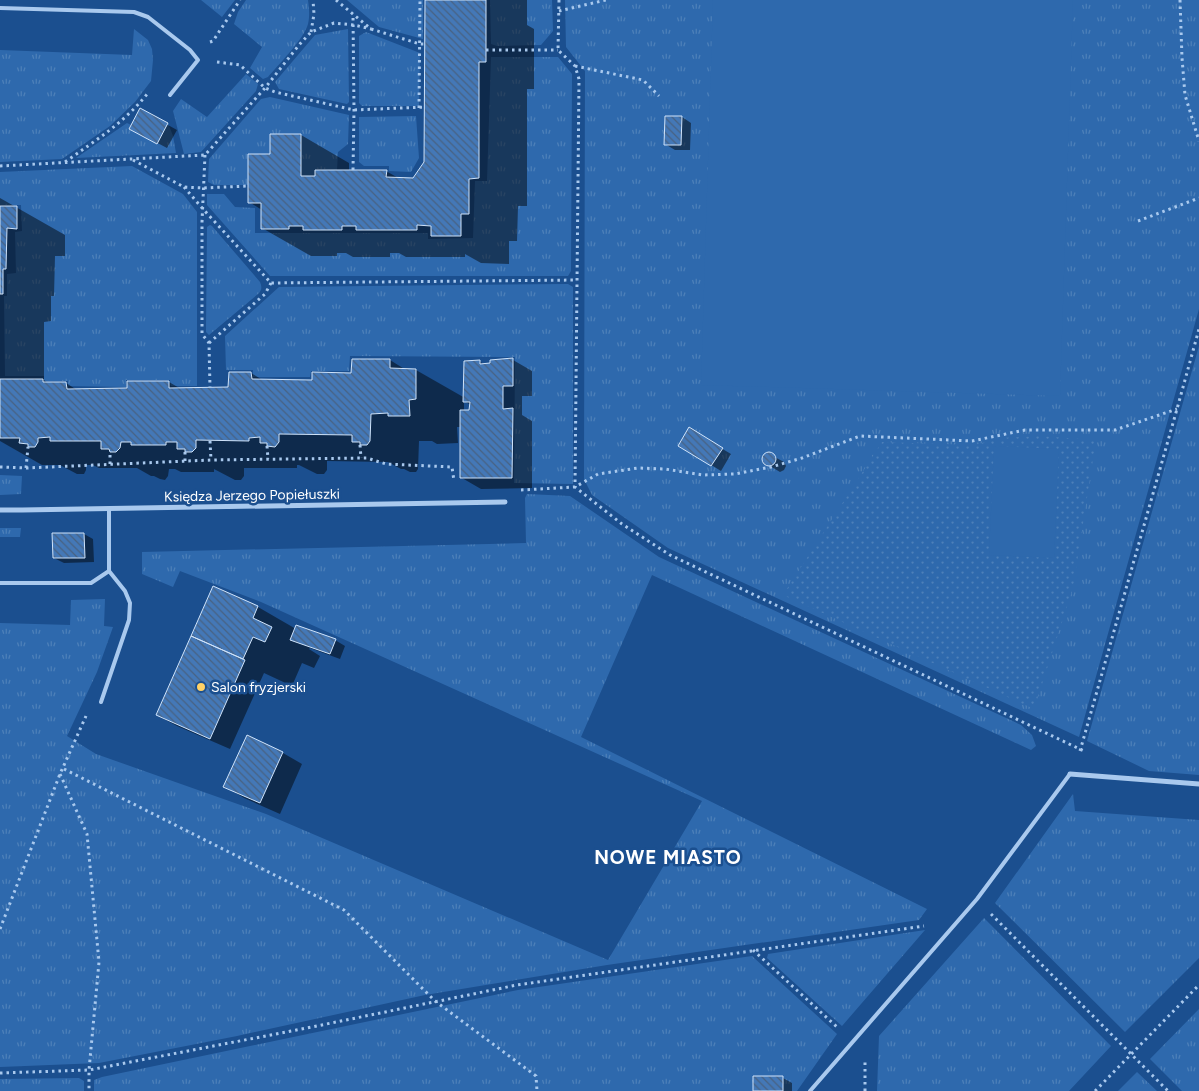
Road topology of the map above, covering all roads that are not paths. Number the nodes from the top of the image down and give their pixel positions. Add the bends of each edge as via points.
1 (0, 8) edge
2 (170, 95) road end
3 (505, 502) road end
4 (109, 509) junction
5 (0, 510) edge
6 (109, 571) junction
7 (0, 583) edge
8 (101, 702) road end
9 (1070, 774) joint
10 (1199, 784) edge
11 (810, 1091) edge

1 - 2 lane via 134,12 148,17 198,60
3 - 4 street, Księdza Jerzego Popiełuszki
4 - 5 street, Księdza Jerzego Popiełuszki
4 - 6 lane
6 - 7 lane via 91,583
6 - 8 lane via 125,590 130,603 129,620
9 - 10 street
9 - 11 lane via 977,899

